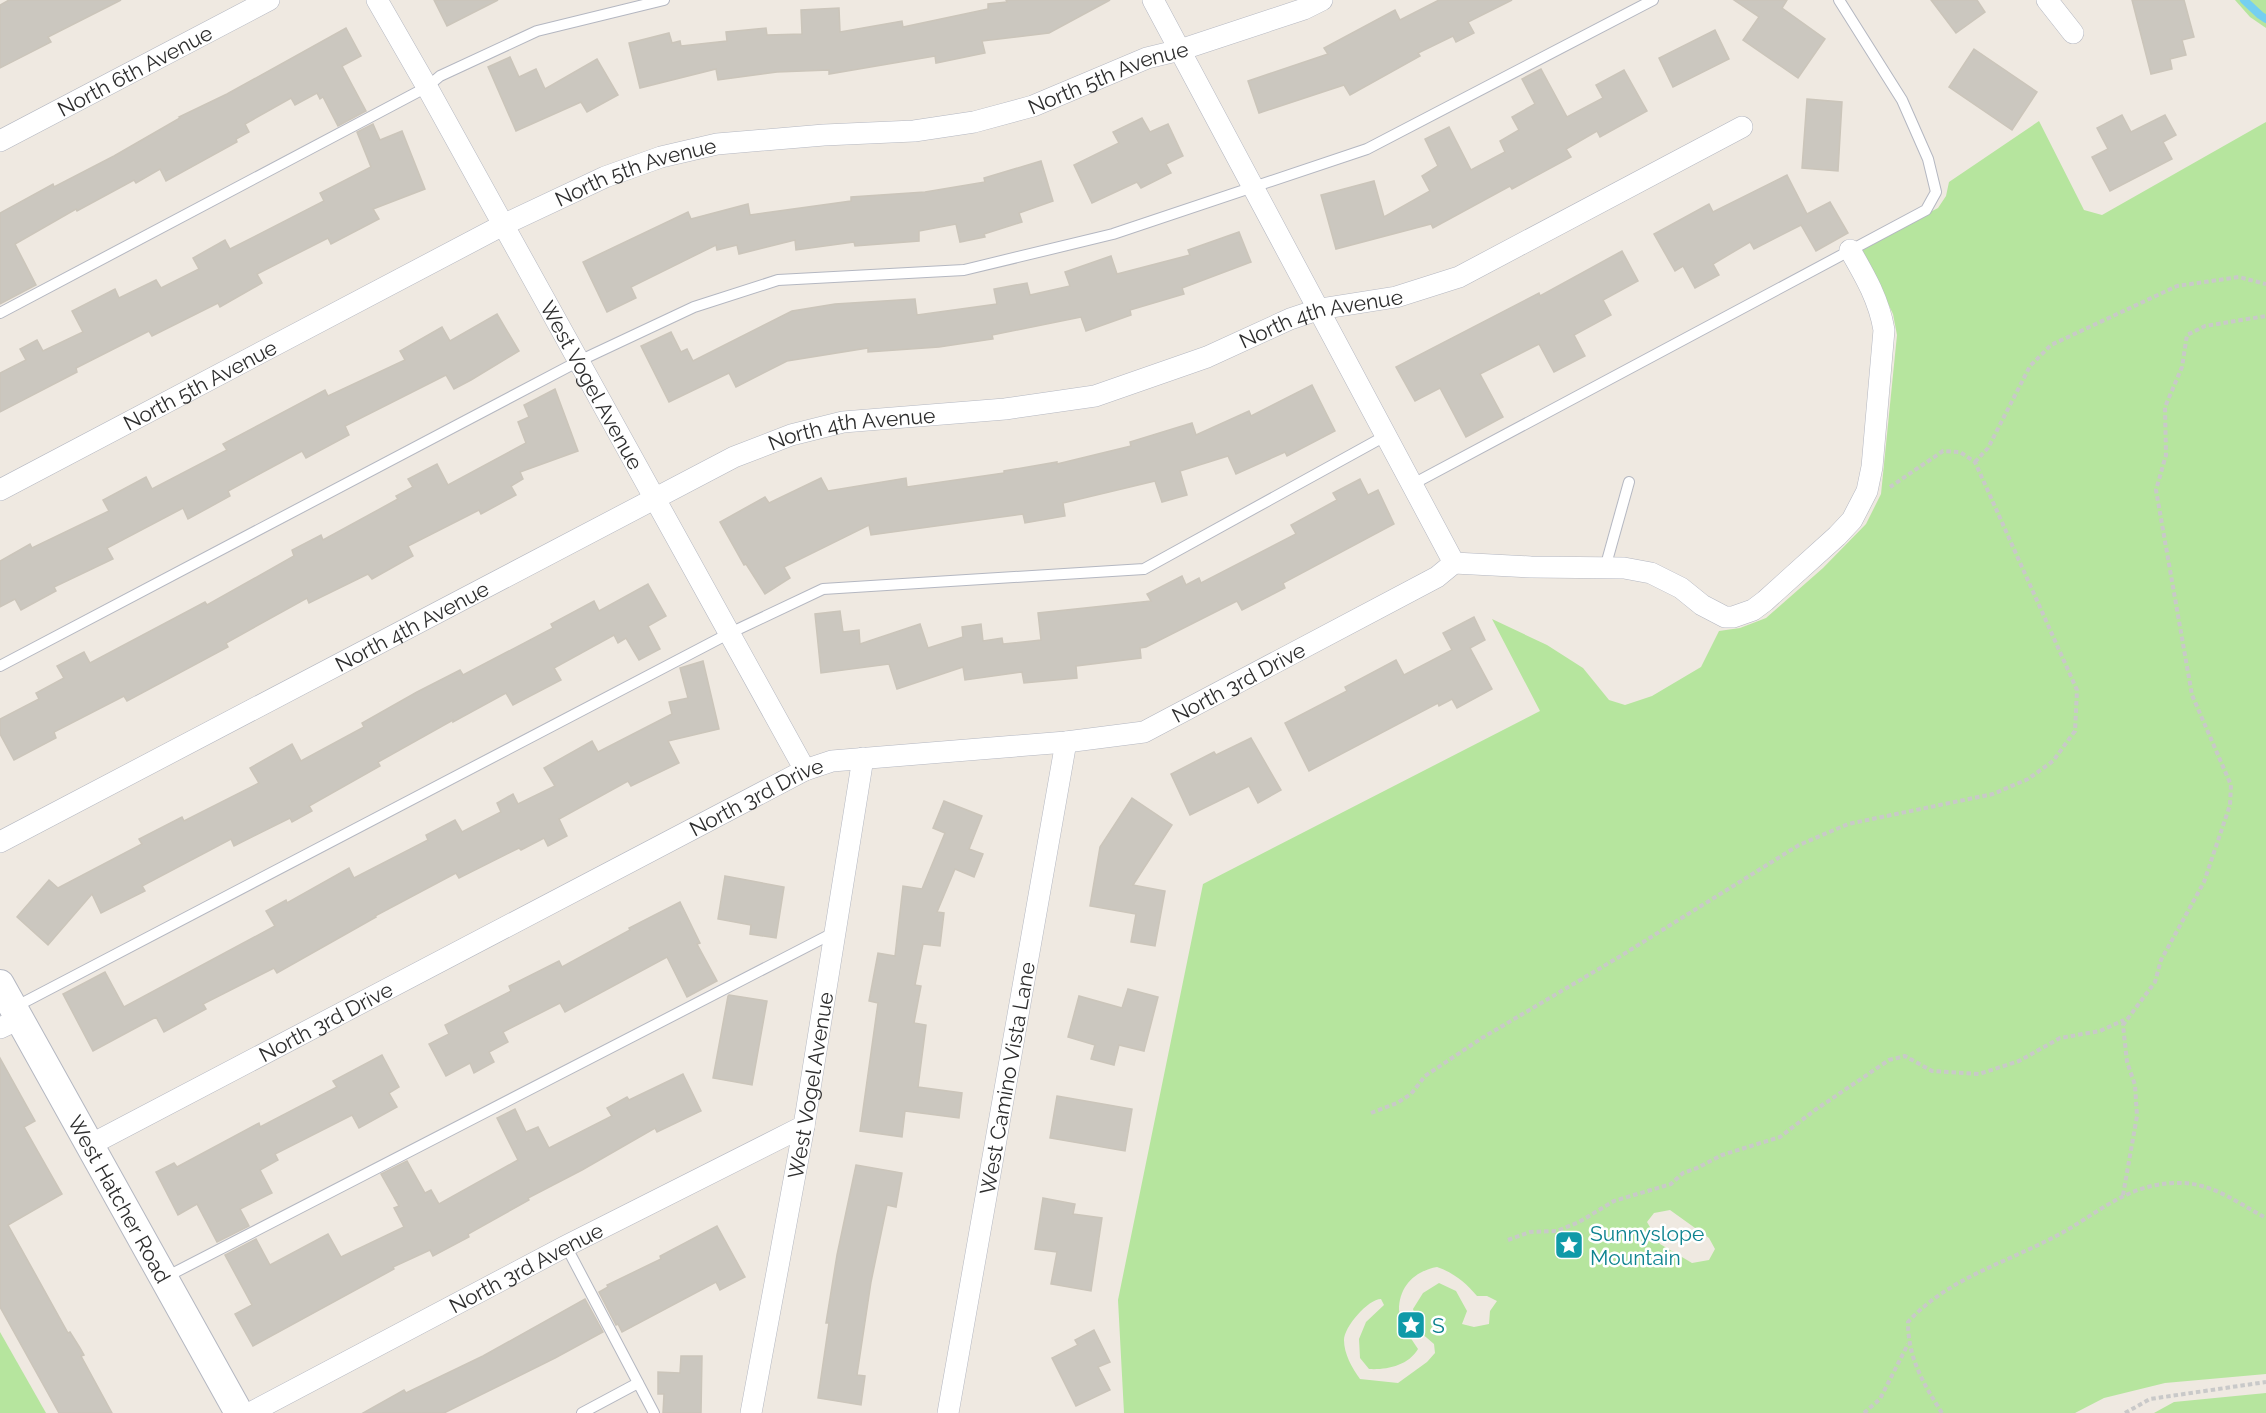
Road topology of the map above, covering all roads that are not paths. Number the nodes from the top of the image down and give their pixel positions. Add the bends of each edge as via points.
1 (270, 0) edge
2 (377, 0) edge
3 (664, 0) edge
4 (1153, 0) edge
5 (1322, 0) edge
6 (1653, 0) edge
7 (1839, 0) edge
8 (2048, 0) edge
9 (2073, 33) dead end
10 (1180, 50) junction
11 (427, 87) junction
12 (1742, 127) dead end
13 (0, 141) edge
14 (1253, 186) junction
15 (503, 225) junction
16 (1850, 250) junction
17 (1320, 309) junction
18 (0, 313) edge
19 (579, 361) junction
20 (1387, 435) junction
21 (1629, 482) dead end
22 (1413, 484) junction
23 (0, 490) edge
24 (654, 497) junction
25 (1454, 563) junction
26 (1605, 568) junction
27 (728, 634) junction
28 (0, 666) edge
29 (1066, 742) junction
30 (863, 758) junction
31 (805, 770) junction
32 (0, 842) edge
33 (836, 932) junction
34 (8, 1010) edge
35 (804, 1126) junction
36 (90, 1145) junction
37 (566, 1245) junction
38 (164, 1278) junction
39 (638, 1383) junction
40 (239, 1413) edge
41 (250, 1413) edge
42 (582, 1413) edge
43 (654, 1413) edge
44 (751, 1413) edge
45 (948, 1413) edge

1 - 13 street, North 6th Avenue
2 - 11 street, West Vogel Avenue
3 - 11 lane via 537,31 440,76
4 - 10 street
5 - 10 street, North 5th Avenue
6 - 14 lane via 1367,148
7 - 16 lane via 1902,100 1928,159 1936,192 1926,210
8 - 9 street
10 - 14 street
10 - 15 street, North 5th Avenue via 1147,58 1033,106 974,122 914,131 717,144 661,158 605,177
11 - 15 street, West Vogel Avenue
11 - 18 lane
12 - 17 street, North 4th Avenue via 1459,277 1396,297
14 - 17 street
14 - 19 lane via 1113,234 964,270 778,280 693,307
15 - 19 street, West Vogel Avenue
15 - 23 street, North 5th Avenue
16 - 22 lane
16 - 26 street via 1875,294 1884,330 1872,467 1867,491 1852,520 1765,601 1733,617 1702,605 1681,588 1651,573
17 - 20 street
17 - 24 street, North 4th Avenue via 1207,357 1095,396 1005,409 843,422 792,435 734,457
19 - 24 street, West Vogel Avenue
19 - 28 lane
20 - 22 street
20 - 27 lane via 1144,569 823,589
21 - 26 lane
22 - 25 street
24 - 27 street, West Vogel Avenue
24 - 32 street, North 4th Avenue
25 - 26 street
25 - 29 street, North 3rd Drive via 1437,577 1144,732
27 - 31 street, West Vogel Avenue
27 - 34 lane
29 - 30 street, North 3rd Drive
29 - 45 street, West Camino Vista Lane
30 - 31 street, North 3rd Drive via 832,761
30 - 33 street, West Vogel Avenue
31 - 36 street, North 3rd Drive
33 - 35 street, West Vogel Avenue
33 - 38 lane
34 - 36 street, West Hatcher Road
35 - 37 street, North 3rd Avenue
35 - 44 street, West Vogel Avenue
36 - 38 street, West Hatcher Road
37 - 39 lane
37 - 41 street, North 3rd Avenue
38 - 40 street, West Hatcher Road
39 - 42 lane
39 - 43 lane

